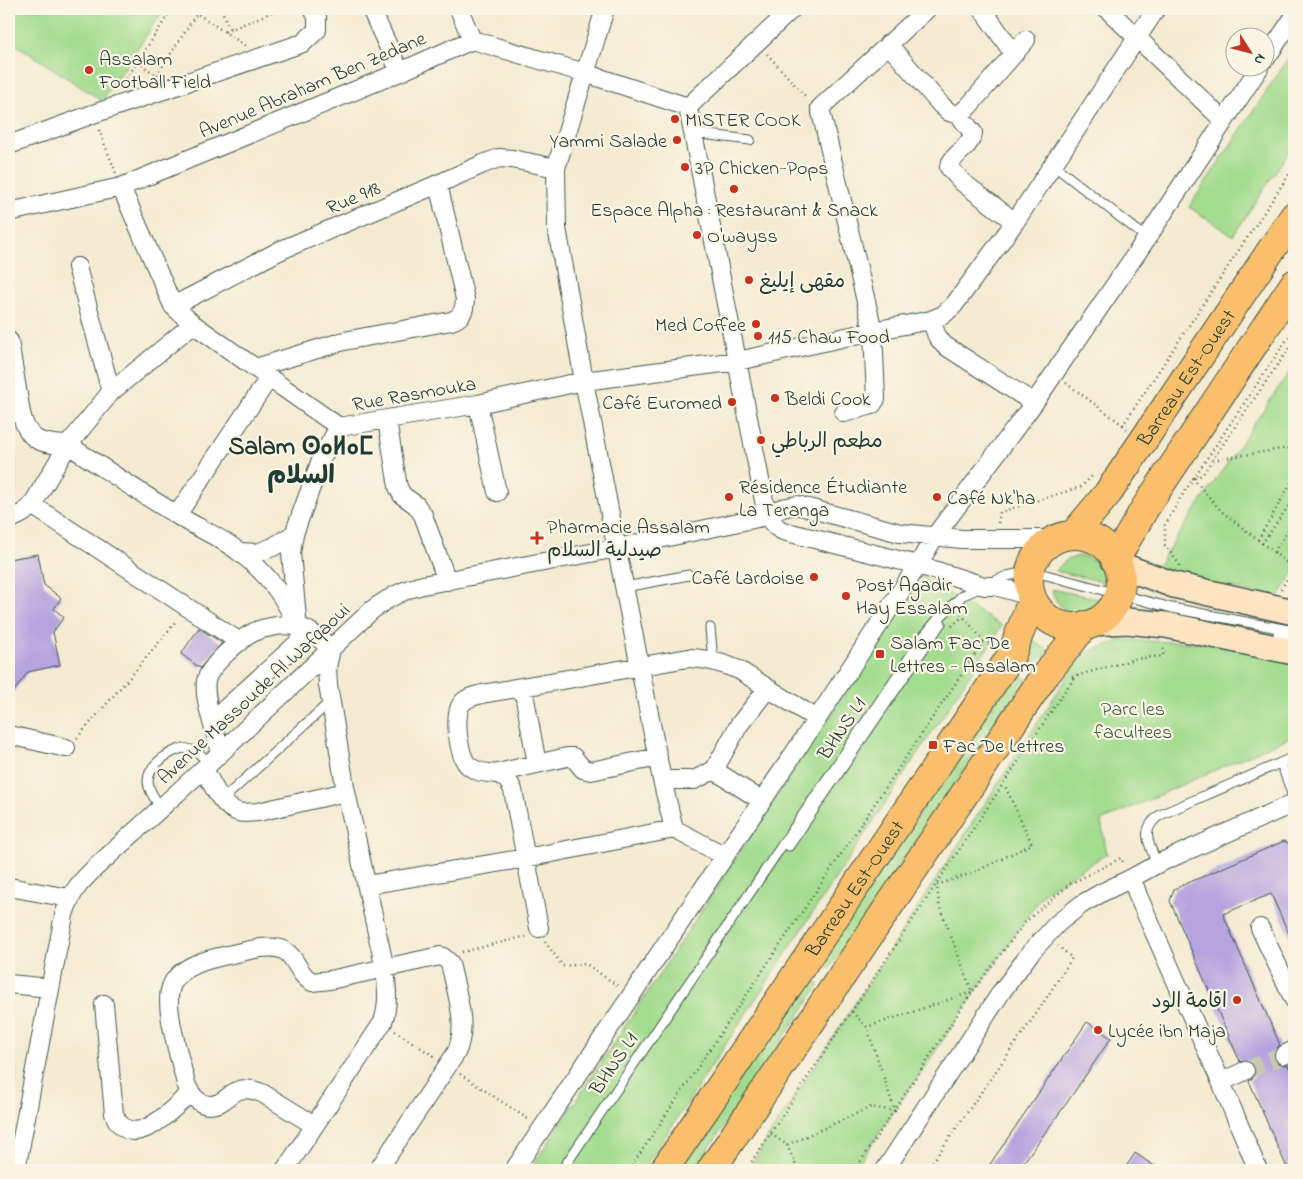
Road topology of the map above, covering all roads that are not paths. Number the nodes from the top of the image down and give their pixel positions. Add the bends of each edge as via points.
1 (313, 9) edge
2 (371, 9) edge
3 (459, 9) edge
4 (605, 9) edge
5 (792, 9) edge
6 (927, 9) edge
7 (982, 9) edge
8 (1107, 9) edge
9 (1156, 9) edge
10 (1294, 17) edge
11 (1136, 37) junction
12 (472, 40) junction
13 (1026, 40) dead end
14 (1276, 43) edge
15 (888, 44) junction
16 (1014, 54) junction
17 (400, 72) junction
18 (586, 73) junction
19 (1252, 78) edge
20 (688, 107) junction
21 (959, 115) junction
22 (1223, 120) junction
23 (693, 133) junction
24 (750, 140) dead end
25 (9, 145) edge
26 (1052, 164) junction
27 (556, 168) junction
28 (438, 184) junction
29 (121, 187) junction
30 (9, 212) edge
31 (1294, 216) edge
32 (1015, 222) junction
33 (1147, 238) junction
34 (77, 267) dead end
35 (1294, 284) edge
36 (173, 306) junction
37 (931, 320) junction
38 (193, 324) junction
39 (873, 331) junction
40 (9, 341) edge
41 (738, 361) junction
42 (262, 373) junction
43 (584, 381) junction
44 (111, 392) junction
45 (1034, 403) junction
46 (478, 404) junction
47 (844, 413) dead end
48 (15, 416) edge
49 (387, 420) junction
50 (339, 427) junction
51 (68, 445) junction
52 (497, 492) dead end
53 (21, 512) edge
54 (177, 515) junction
55 (767, 516) junction
56 (294, 534) junction
57 (935, 536) junction
58 (1065, 537) junction
59 (617, 548) junction
60 (240, 552) junction
61 (1116, 562) junction
62 (918, 566) junction
63 (688, 575) dead end
64 (447, 580) junction
65 (990, 586) junction
66 (1031, 586) junction
67 (625, 587) junction
68 (1119, 597) junction
69 (1294, 612) edge
70 (1089, 624) junction
71 (710, 628) dead end
72 (304, 629) junction
73 (1294, 631) edge
74 (1294, 637) edge
75 (240, 642) junction
76 (331, 648) junction
77 (1294, 652) edge
78 (713, 661) junction
79 (642, 667) junction
80 (523, 688) junction
81 (768, 688) junction
82 (331, 700) junction
83 (817, 719) junction
84 (213, 720) junction
85 (9, 735) edge
86 (66, 748) road end
87 (1294, 757) edge
88 (658, 758) junction
89 (212, 762) junction
90 (537, 764) junction
91 (1281, 764) junction
92 (714, 770) junction
93 (498, 773) junction
94 (662, 780) junction
95 (346, 792) junction
96 (222, 800) junction
97 (762, 801) junction
98 (1294, 801) edge
99 (161, 808) junction
100 (674, 829) junction
101 (725, 856) junction
102 (526, 858) junction
103 (1157, 864) junction
104 (1132, 878) junction
105 (367, 885) junction
106 (9, 887) edge
107 (70, 898) junction
108 (1260, 928) dead end
109 (539, 930) road end
110 (385, 968) junction
111 (9, 984) edge
112 (50, 988) junction
113 (1294, 1000) edge
114 (104, 1004) dead end
115 (1245, 1072) tunnel mouth
116 (1220, 1082) junction
117 (190, 1093) junction
118 (314, 1126) junction
119 (15, 1169) edge
120 (285, 1170) edge
121 (378, 1170) edge
122 (514, 1170) edge
123 (562, 1170) edge
124 (568, 1170) edge
125 (664, 1170) edge
126 (711, 1170) edge
127 (885, 1170) edge
128 (1258, 1170) edge

1 - 25 street via 317,30 303,43
2 - 17 street
3 - 12 street
4 - 18 street
5 - 20 street
6 - 15 street
7 - 16 street
8 - 11 street
9 - 11 street, Rue Rasmouka
10 - 14 street
11 - 22 street
11 - 26 street, Rue Rasmouka
12 - 17 street, Avenue Abraham Ben Zedane
12 - 18 street
13 - 16 street
15 - 21 street via 941,105
15 - 39 street via 820,108
16 - 21 street
17 - 29 street, Avenue Abraham Ben Zedane
18 - 20 street
18 - 27 street
19 - 22 street
20 - 23 street
21 - 32 street via 972,133 971,141 949,168 962,182
22 - 33 street
23 - 24 lane
23 - 41 street
26 - 32 street, Rue Rasmouka
26 - 33 lane
27 - 28 street, Rue 918 via 499,158
27 - 43 street via 557,228
28 - 36 street, Rue 918 via 281,250
28 - 42 street via 465,299 460,316 451,321 344,341
29 - 30 street, Avenue Abraham Ben Zedane
29 - 36 street, Rue Rasmouka
31 - 58 main road, Barreau Est-Ouest via 1108,493
32 - 37 street, Rue Rasmouka via 954,306
33 - 45 street
34 - 44 street
35 - 61 main road, Barreau Est-Ouest via 1145,508
36 - 38 street, Rue Rasmouka
37 - 39 street, Rue Rasmouka
37 - 45 street via 944,345
38 - 42 street, Rue Rasmouka
38 - 44 street
39 - 41 street, Rue Rasmouka
39 - 47 street via 876,399 872,405
40 - 48 street
41 - 43 street, Rue Rasmouka
41 - 55 street
42 - 50 street, Rue Rasmouka
42 - 54 street
43 - 46 street, Rue Rasmouka
43 - 59 street
44 - 51 street
45 - 57 street
46 - 49 street, Rue Rasmouka
46 - 52 street
48 - 51 street via 30,436 38,441
49 - 50 street, Rue Rasmouka
49 - 64 street via 398,487 423,515
50 - 56 street via 322,458
51 - 53 street
51 - 54 street
53 - 75 street via 187,607
54 - 60 street
55 - 57 street, Avenue Massoude Al Wafqaoui via 797,505 900,533
55 - 59 street, Avenue Massoude Al Wafqaoui
55 - 62 street via 783,531
56 - 60 street via 257,553
56 - 72 street via 291,553
57 - 58 street, Avenue Massoude Al Wafqaoui via 995,540
57 - 62 street
58 - 61 main road via 1093,539 1106,548
58 - 66 main road, Barreau Est-Ouest via 1045,546 1036,556
59 - 64 street, Avenue Massoude Al Wafqaoui
59 - 67 street
60 - 72 street via 279,593
61 - 68 main road
61 - 69 main road via 1174,585
62 - 65 street
62 - 83 street
63 - 67 lane
64 - 76 street, Avenue Massoude Al Wafqaoui via 412,587 391,597
65 - 66 street
65 - 66 lane, BHNS L1 via 1007,576
65 - 123 lane, BHNS L1 via 963,595 924,636
65 - 124 lane, BHNS L1 via 968,597 929,640
66 - 68 lane, BHNS L1 via 1037,576
66 - 70 main road via 1040,612 1051,621 1075,628
66 - 125 main road, Barreau Est-Ouest via 1011,656
67 - 79 street
68 - 70 main road, Barreau Est-Ouest via 1109,611
68 - 73 lane, BHNS L1
68 - 74 lane, BHNS L1 via 1169,613
70 - 77 main road via 1166,625
70 - 126 main road, Barreau Est-Ouest via 1042,678
71 - 78 lane
72 - 75 street via 281,626 253,632
72 - 76 street
72 - 84 street
75 - 84 street via 224,655 209,675 206,690
76 - 82 street via 327,668
76 - 89 street, Avenue Massoude Al Wafqaoui
78 - 79 street via 688,658
78 - 81 street via 739,670
79 - 80 street
79 - 88 street
80 - 90 street
80 - 93 street via 469,697 459,708 458,730 466,764 479,772
81 - 83 street
81 - 92 street via 739,725
82 - 95 street
82 - 96 lane
83 - 97 street
84 - 89 street
85 - 86 street
87 - 91 lane
88 - 90 street via 591,771 583,769 573,757
88 - 94 street
89 - 96 street
89 - 99 street, Avenue Massoude Al Wafqaoui
89 - 99 lane via 196,751 183,748 154,766 148,780 149,787
90 - 93 street
91 - 98 lane
91 - 103 lane via 1152,821 1147,834
92 - 94 street via 694,780
92 - 97 street
93 - 102 street via 509,781 513,790
94 - 100 street
95 - 96 street via 244,813 236,812
95 - 105 street
97 - 101 street
98 - 103 street
99 - 107 street, Avenue Massoude Al Wafqaoui via 90,872
100 - 101 street
100 - 102 street
101 - 122 street
102 - 105 street
102 - 109 street
103 - 104 street
104 - 116 street
104 - 127 street via 1082,904 1058,923 1031,952 1002,990
105 - 110 street
106 - 107 street
107 - 112 street, Avenue Massoude Al Wafqaoui
108 - 113 street
110 - 117 street via 312,982 301,974 289,954 266,948 216,958 188,968 171,985 169,994 171,1019
110 - 118 street via 388,992 383,1022
110 - 121 street via 444,957 450,963 462,1033 456,1053
111 - 112 street
112 - 119 street, Avenue Massoude Al Wafqaoui
114 - 117 street via 114,1114 119,1124 134,1131 144,1130
115 - 116 street
116 - 128 street
117 - 118 street via 206,1105 219,1102 239,1090 252,1090
118 - 120 street

